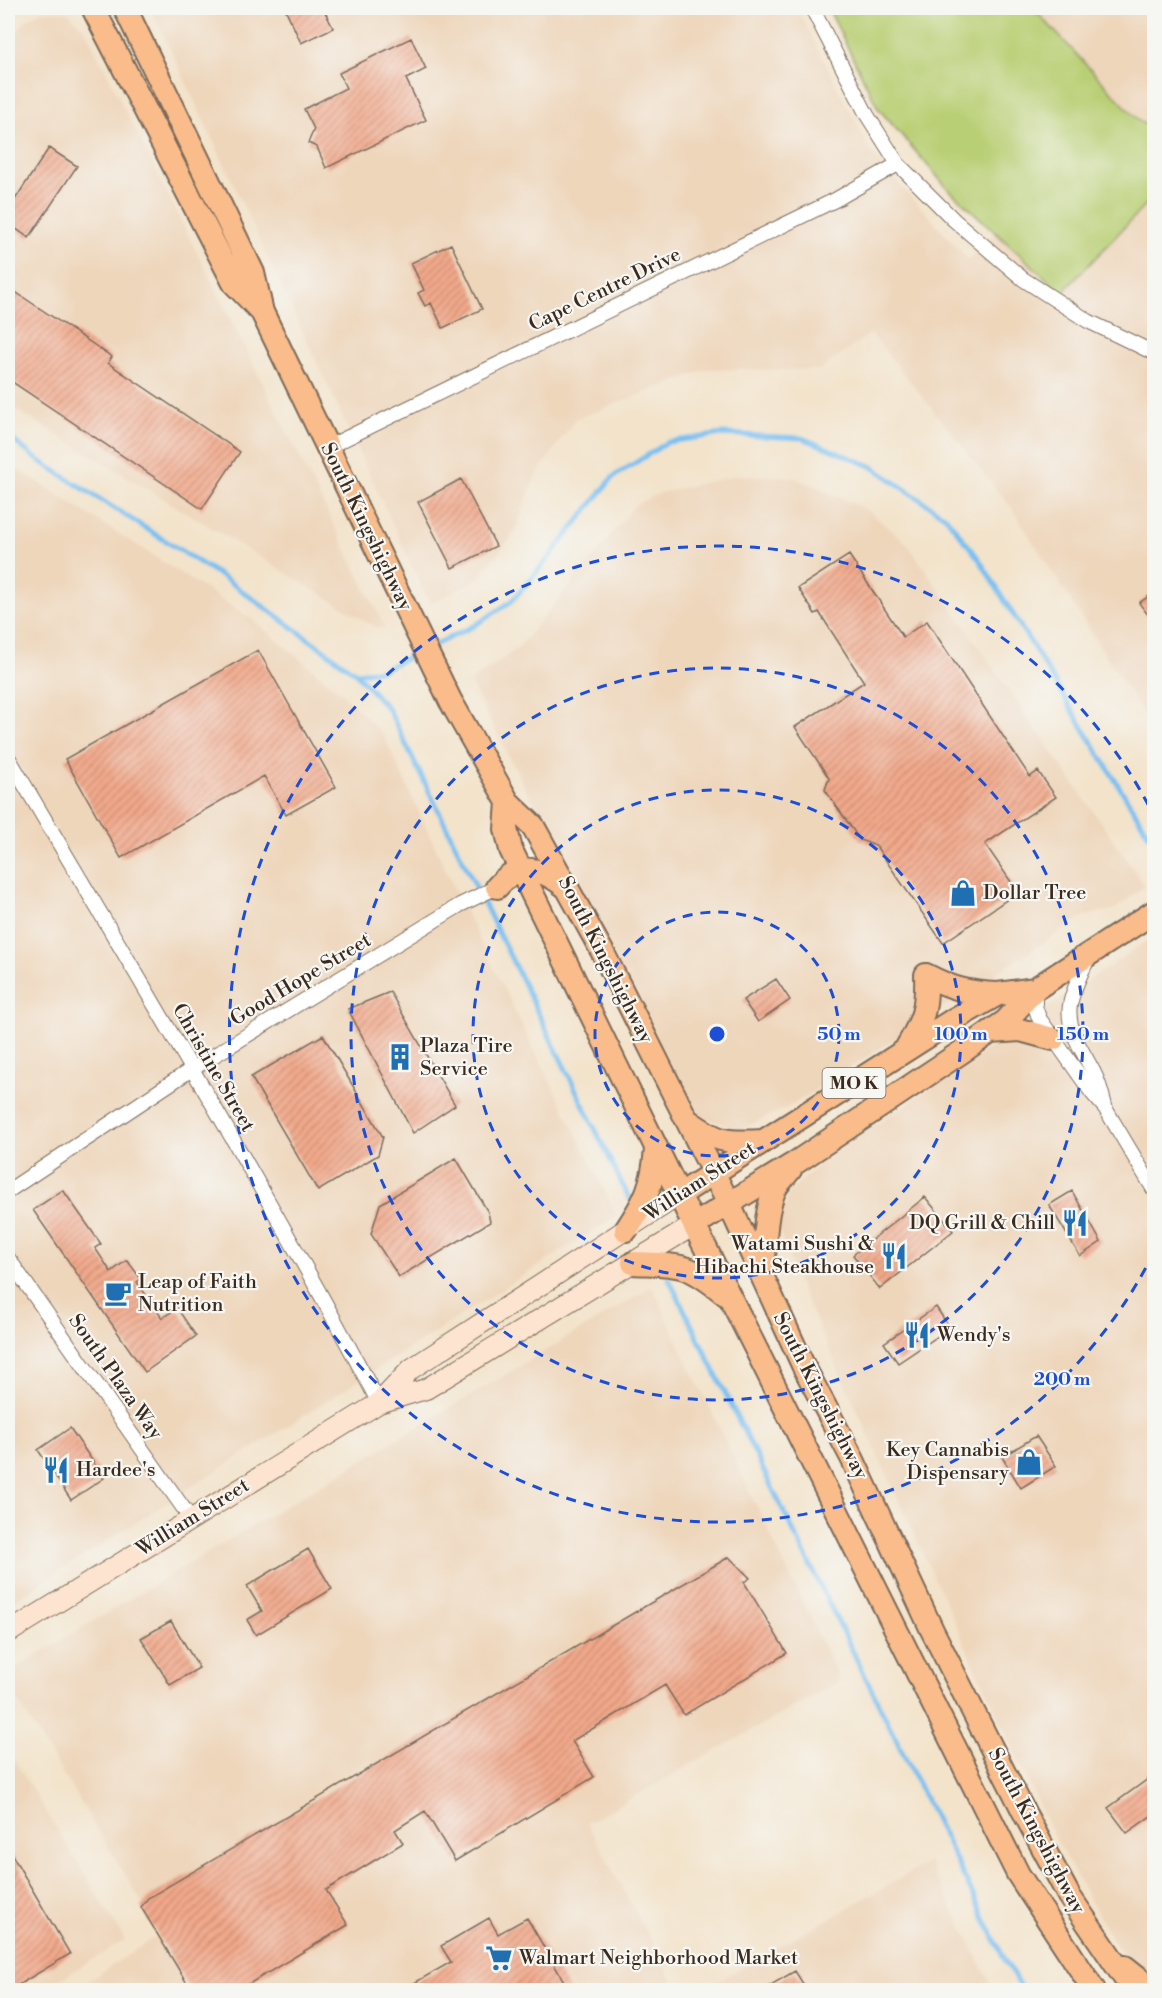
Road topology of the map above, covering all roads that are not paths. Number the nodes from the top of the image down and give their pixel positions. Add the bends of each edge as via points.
1 (93, 8) edge
2 (125, 8) edge
3 (813, 8) edge
4 (898, 164) junction
5 (262, 312) junction
6 (1155, 353) edge
7 (328, 447) junction
8 (8, 758) edge
9 (508, 802) junction
10 (520, 870) junction
11 (497, 887) junction
12 (569, 890) junction
13 (536, 902) junction
14 (1145, 918) edge
15 (1089, 955) junction
16 (1035, 989) junction
17 (998, 994) junction
18 (989, 1032) junction
19 (1053, 1039) junction
20 (904, 1051) junction
21 (192, 1069) junction
22 (1106, 1108) junction
23 (686, 1119) junction
24 (764, 1141) junction
25 (656, 1149) junction
26 (795, 1162) junction
27 (713, 1173) junction
28 (1155, 1190) edge
29 (8, 1191) edge
30 (679, 1196) junction
31 (729, 1204) junction
32 (694, 1225) junction
33 (626, 1230) junction
34 (8, 1258) edge
35 (633, 1263) junction
36 (764, 1282) junction
37 (731, 1299) junction
38 (379, 1403) junction
39 (191, 1519) junction
40 (8, 1633) edge
41 (1104, 1948) junction
42 (1077, 1964) junction
43 (1085, 1990) edge
44 (1094, 1990) edge
45 (1133, 1990) edge
46 (1155, 1990) edge

1 - 5 main road, South Kingshighway via 234,283
2 - 5 main road, South Kingshighway via 253,273
3 - 4 street via 867,115
4 - 6 street via 954,220 1023,279 1088,321
4 - 7 street, Cape Centre Drive via 835,200
5 - 7 main road, South Kingshighway
7 - 9 main road, South Kingshighway via 450,700
8 - 21 street, Christine Street
9 - 10 main road, South Kingshighway via 506,829
9 - 12 main road, South Kingshighway via 534,826
10 - 11 main road
10 - 12 main road via 545,873
10 - 13 main road, South Kingshighway
11 - 13 main road via 510,888
11 - 21 street, Good Hope Street via 460,905
12 - 23 main road, South Kingshighway
13 - 25 main road, South Kingshighway
14 - 15 main road, William Street / MO K
15 - 16 main road, William Street / MO K
15 - 22 street via 1074,990 1070,1017 1077,1043 1095,1074
16 - 17 main road, William Street / MO K
16 - 18 main road, William Street / MO K via 1006,1021
16 - 19 street via 1039,1018
17 - 20 main road, William Street / MO K
17 - 20 main road via 971,993 926,975 927,997 921,1022
18 - 19 main road via 1020,1030
18 - 26 main road, William Street / MO K
19 - 22 street
20 - 24 main road, William Street / MO K
21 - 29 street, Good Hope Street
21 - 38 street, Christine Street
22 - 28 street
23 - 24 main road via 709,1136 731,1142
23 - 27 main road, South Kingshighway
24 - 27 main road, William Street / MO K
25 - 30 main road, South Kingshighway
25 - 33 main road via 654,1175 644,1204
26 - 31 main road, William Street / MO K
26 - 36 main road via 775,1189 764,1245
27 - 30 main road, William Street / MO K
27 - 31 main road, South Kingshighway
30 - 32 main road, South Kingshighway
30 - 33 main road, William Street
31 - 32 main road, William Street / MO K
31 - 36 main road, South Kingshighway
32 - 35 main road, William Street
32 - 37 main road, South Kingshighway
33 - 38 main road, William Street via 411,1369
34 - 39 street, South Plaza Way
35 - 37 main road via 686,1268
35 - 38 main road, William Street via 426,1389
36 - 41 main road, South Kingshighway via 1026,1816 1069,1896
37 - 42 main road, South Kingshighway via 1018,1874
38 - 39 main road, William Street
39 - 40 main road, William Street
41 - 45 main road, South Kingshighway
41 - 46 main road
42 - 43 main road
42 - 44 main road, South Kingshighway

